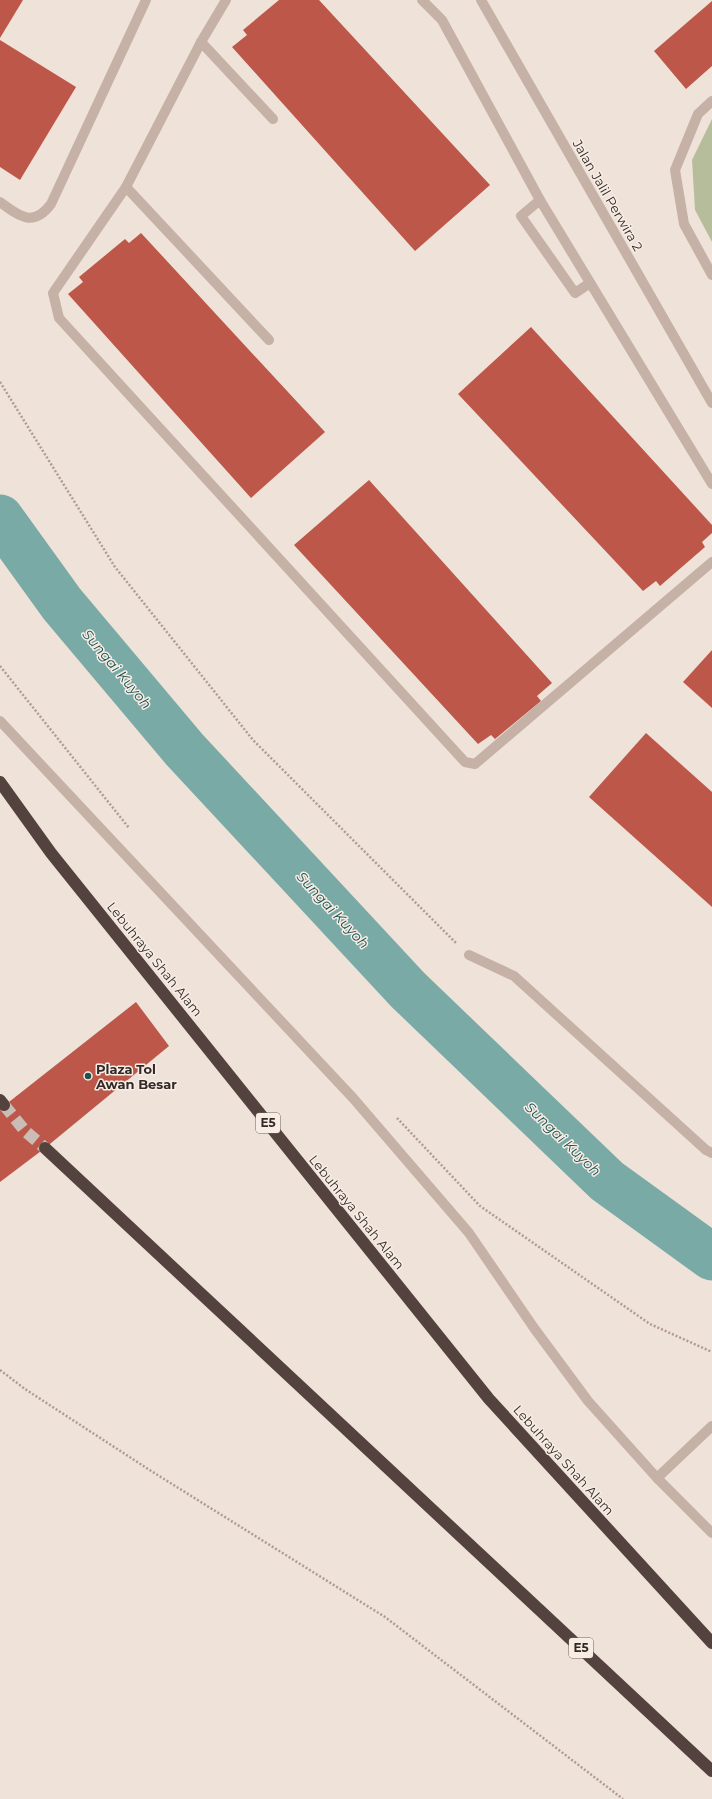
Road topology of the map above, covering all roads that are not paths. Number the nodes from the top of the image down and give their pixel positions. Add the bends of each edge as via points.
1 (146, 0) edge
2 (226, 0) edge
3 (422, 0) edge
4 (481, 0) edge
5 (201, 42) junction
6 (712, 101) edge
7 (274, 119) dead end
8 (126, 187) junction
9 (540, 200) junction
10 (0, 202) edge
11 (712, 275) edge
12 (590, 283) junction
13 (269, 340) dead end
14 (712, 403) edge
15 (712, 484) edge
16 (712, 562) edge
17 (0, 721) edge
18 (0, 782) edge
19 (469, 956) road end
20 (45, 1148) tunnel mouth
21 (712, 1152) edge
22 (712, 1426) edge
23 (657, 1478) junction
24 (712, 1533) edge
25 (712, 1643) edge
26 (712, 1771) edge

1 - 10 street via 51,204 44,213 35,218 25,218
2 - 5 street
3 - 9 street via 442,20
4 - 14 street, Jalan Jalil Perwira 2
5 - 7 street
5 - 8 street
6 - 11 street via 698,114 675,170 684,224
8 - 13 street
8 - 16 street via 53,292 59,318 465,762 475,764
9 - 12 street
9 - 12 street via 521,216 574,293
12 - 15 street
17 - 23 street via 358,1104 469,1233 588,1401
18 - 25 highway, Lebuhraya Shah Alam / E5 via 51,853 489,1399
19 - 21 street via 514,976 706,1150
20 - 26 highway, E5
22 - 23 street
23 - 24 street

